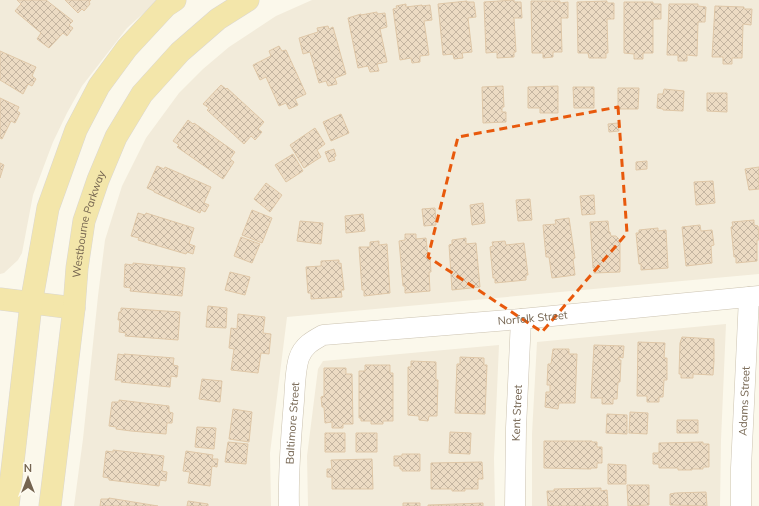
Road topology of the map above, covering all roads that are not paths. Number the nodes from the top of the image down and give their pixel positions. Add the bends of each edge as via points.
1 (248, 0) edge
2 (168, 2) edge
3 (754, 297) edge
4 (0, 299) edge
5 (31, 304) junction
6 (74, 308) junction
7 (521, 319) junction
8 (308, 343) joint
9 (8, 506) edge
10 (50, 506) edge
11 (289, 506) edge
12 (515, 506) edge
13 (741, 506) edge

1 - 6 main road, Westbourne Parkway via 218,19 176,56 142,94 116,137 84,221 76,268
2 - 5 main road via 127,48 99,86 76,130 48,208
3 - 7 street, Norfolk Street
3 - 13 street, Adams Street via 741,468
4 - 5 main road
5 - 6 main road
5 - 9 main road
6 - 10 main road, Westbourne Parkway
7 - 8 street, Norfolk Street via 323,335
7 - 12 street, Kent Street
8 - 11 street, Baltimore Street via 299,358 296,379 288,480

